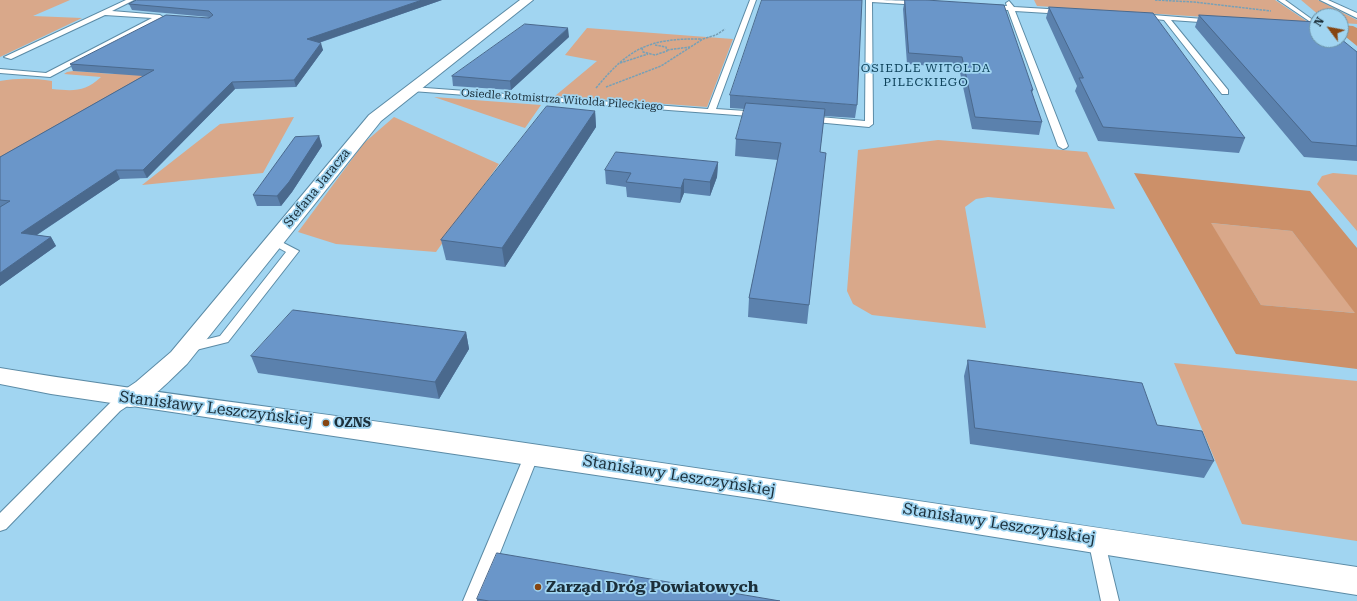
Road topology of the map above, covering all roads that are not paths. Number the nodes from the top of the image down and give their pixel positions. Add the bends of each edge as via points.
1 (131, 0) edge
2 (527, 0) edge
3 (753, 0) edge
4 (869, 0) edge
5 (1008, 0) edge
6 (1281, 0) edge
7 (1323, 0) edge
8 (925, 3) edge
9 (980, 7) edge
10 (1011, 8) junction
11 (104, 12) junction
12 (1072, 12) edge
13 (1135, 16) edge
14 (1357, 16) edge
15 (1166, 18) junction
16 (1223, 21) edge
17 (1309, 22) edge
18 (8, 57) dead end
19 (0, 71) edge
20 (412, 89) junction
21 (1225, 92) dead end
22 (711, 111) junction
23 (767, 116) edge
24 (798, 118) edge
25 (1063, 146) dead end
26 (0, 376) edge
27 (130, 398) junction
28 (532, 454) junction
29 (0, 524) edge
30 (1096, 539) junction
31 (1357, 581) edge
32 (472, 601) edge
33 (1110, 601) edge

1 - 11 lane
2 - 20 street, Stefana Jaracza
3 - 22 lane
4 - 8 lane
4 - 24 lane via 869,124
5 - 10 lane
6 - 17 lane
7 - 14 lane
9 - 10 lane
10 - 12 lane
10 - 25 lane
11 - 18 lane
11 - 19 lane via 164,17 47,75
13 - 15 lane
15 - 16 lane
15 - 21 lane
20 - 22 lane, Osiedle Rotmistrza Witolda Pileckiego
20 - 27 street, Stefana Jaracza via 375,118 179,358
22 - 23 lane, Osiedle Rotmistrza Witolda Pileckiego
26 - 27 street, Stanisławy Leszczyńskiej
27 - 28 street, Stanisławy Leszczyńskiej via 326,423
27 - 29 lane via 115,407 93,428
28 - 30 street, Stanisławy Leszczyńskiej
28 - 32 lane
30 - 31 street, Stanisławy Leszczyńskiej
30 - 33 lane

